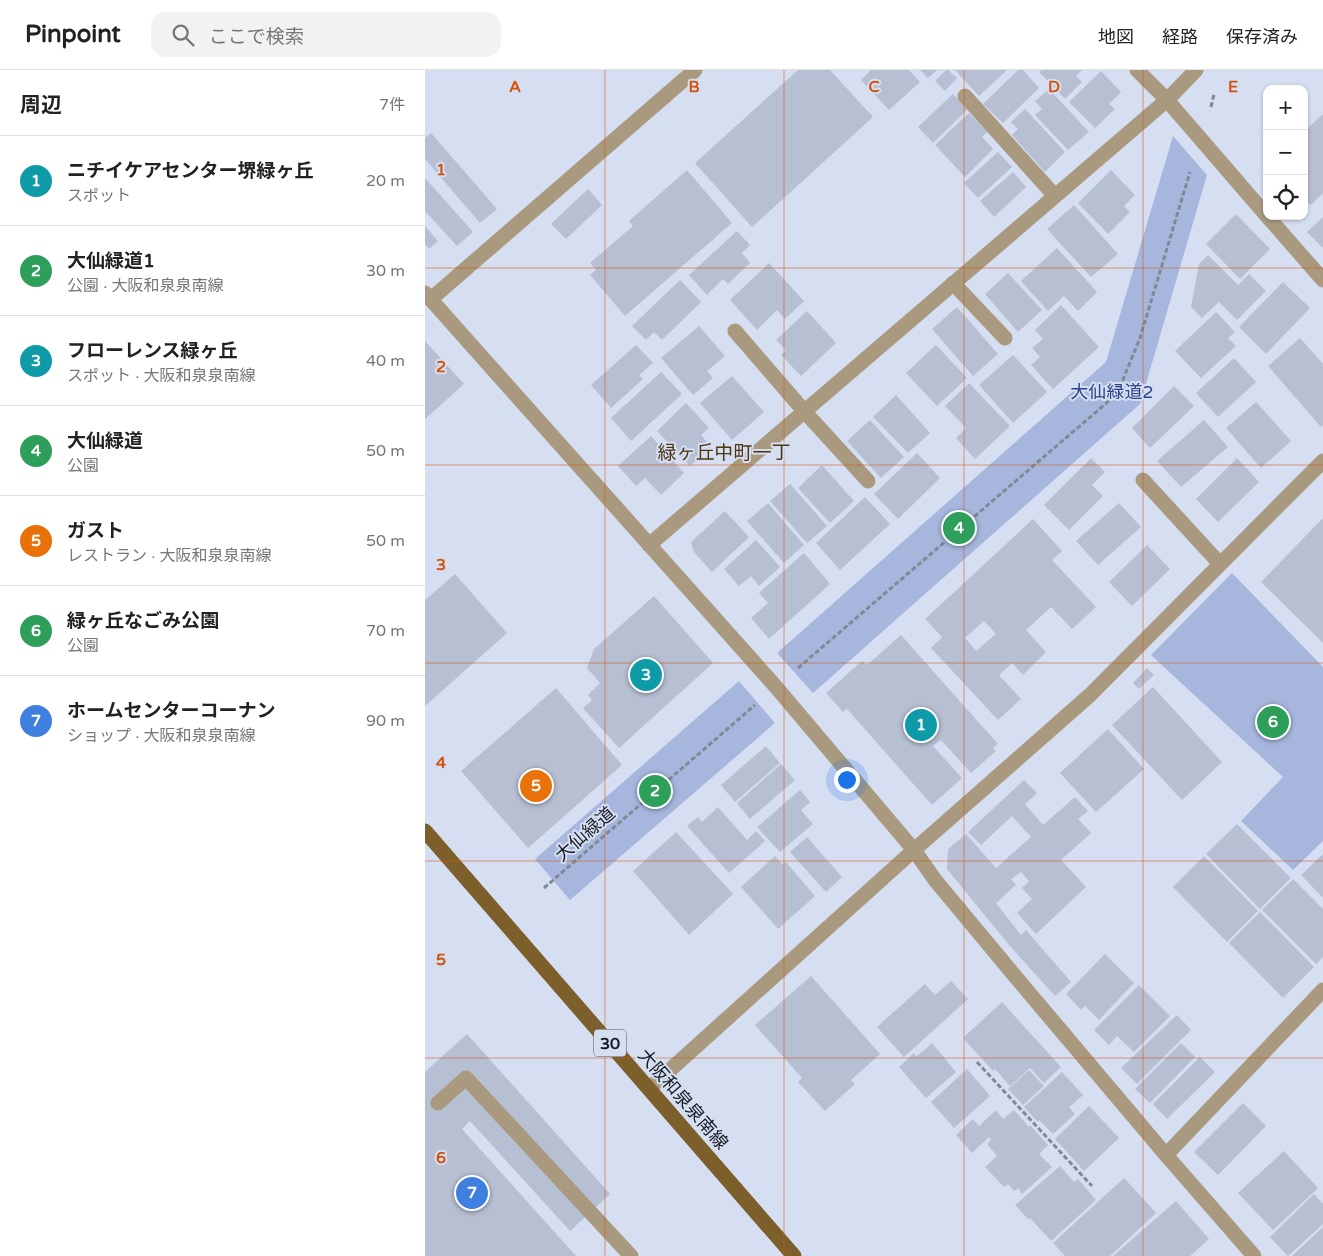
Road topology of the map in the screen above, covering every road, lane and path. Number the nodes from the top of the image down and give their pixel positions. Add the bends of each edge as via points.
1 (695, 70) edge
2 (1137, 70) edge
3 (1196, 70) edge
4 (965, 96) dead end
5 (1167, 100) junction
6 (1191, 170) dead end
7 (1055, 196) junction
8 (1263, 211) edge
9 (1270, 220) edge
10 (1323, 280) edge
11 (953, 283) junction
12 (428, 296) edge
13 (735, 331) dead end
14 (1005, 338) dead end
15 (804, 411) junction
16 (1323, 461) edge
17 (1143, 480) dead end
18 (868, 482) dead end
19 (649, 545) junction
20 (1220, 564) junction
21 (794, 671) dead end
22 (757, 702) dead end
23 (425, 831) edge
24 (914, 850) junction
25 (544, 888) dead end
26 (1323, 990) edge
27 (977, 1062) dead end
28 (650, 1088) junction
29 (438, 1103) dead end
30 (1166, 1155) junction
31 (1092, 1186) dead end
32 (631, 1256) edge
33 (794, 1256) edge
34 (1254, 1256) edge

1 - 12 street
2 - 5 street
3 - 5 street
4 - 7 street
5 - 7 street
5 - 8 street
6 - 21 path via 1140,338 1117,394
7 - 11 street
9 - 10 street
11 - 14 street
11 - 15 street
12 - 19 street
13 - 15 street
15 - 18 street
15 - 19 street
16 - 20 street
17 - 20 street
19 - 24 street via 776,687
20 - 24 street via 1090,695
22 - 25 path, 大仙緑道
23 - 28 main road, 大阪和泉泉南線 / 30
24 - 28 street
24 - 30 street via 935,880
26 - 30 street
27 - 31 path
28 - 33 main road, 大阪和泉泉南線 / 30
29 - 32 street via 466,1078
30 - 34 street

